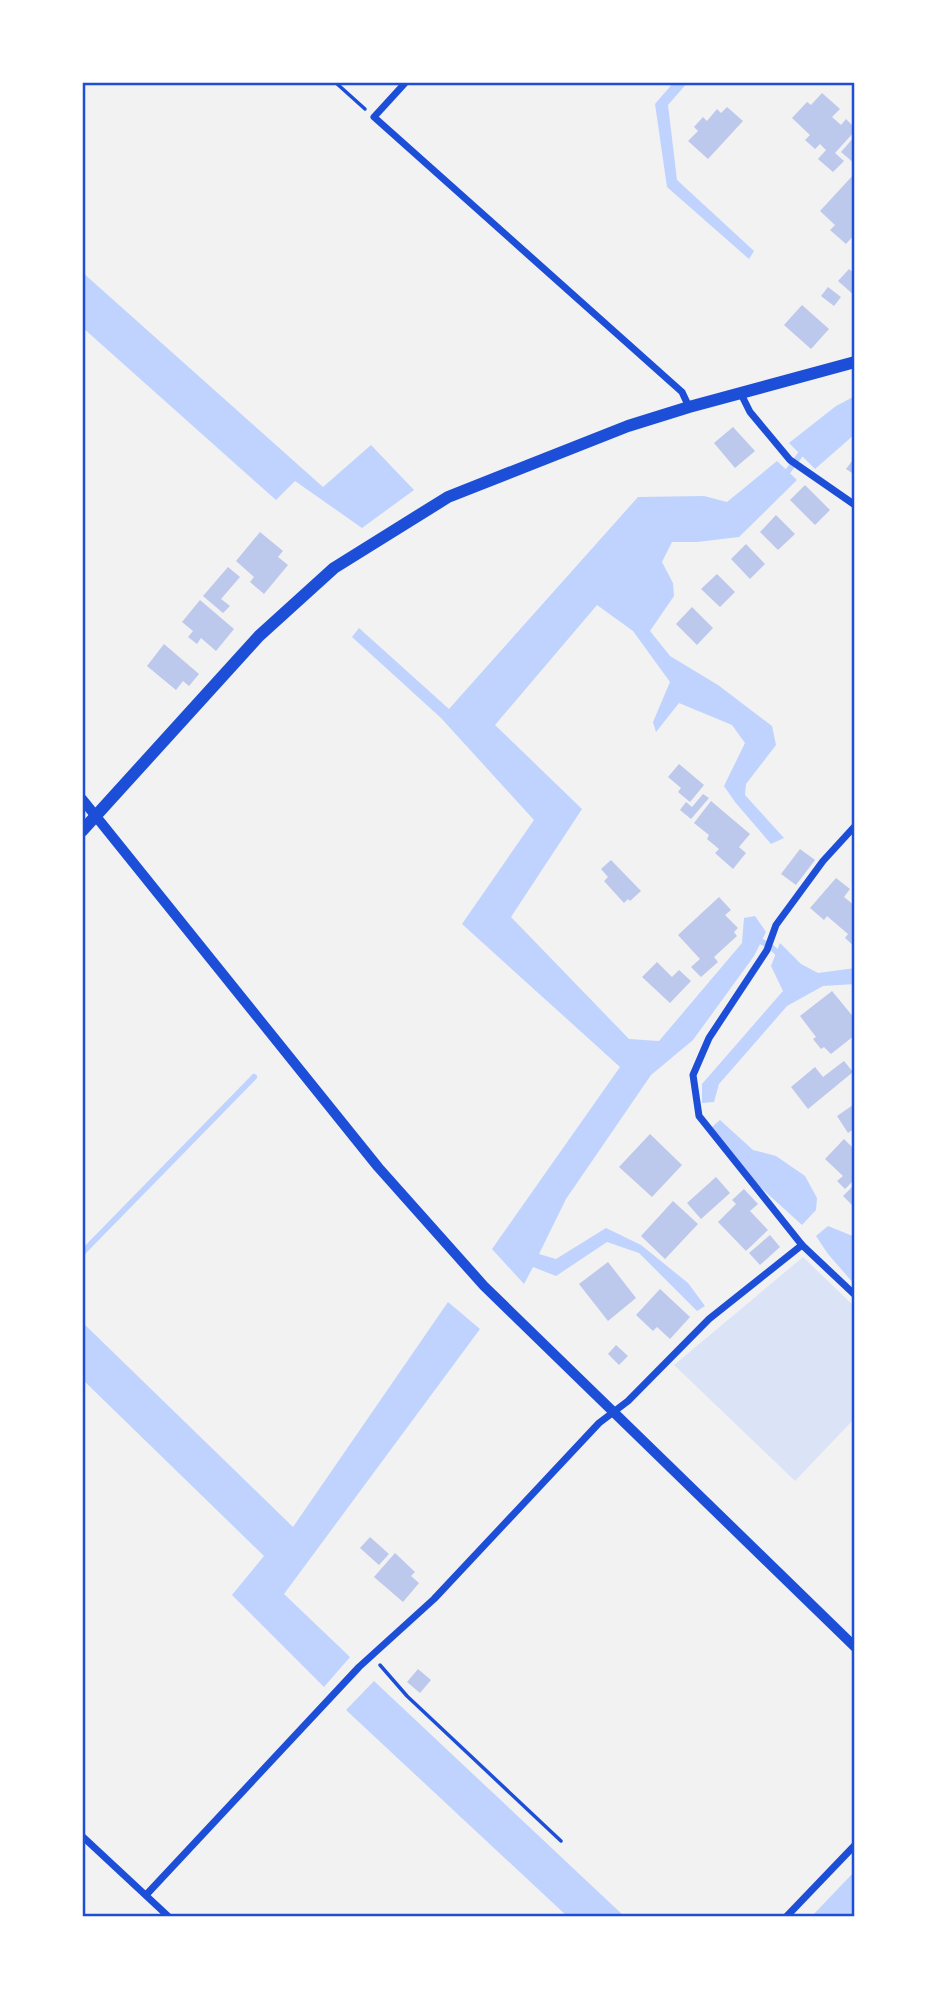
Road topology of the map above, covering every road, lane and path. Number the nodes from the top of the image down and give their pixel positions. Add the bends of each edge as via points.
1 (335, 82) edge
2 (406, 82) edge
3 (374, 117) junction
4 (855, 362) edge
5 (741, 394) junction
6 (689, 407) junction
7 (855, 505) edge
8 (82, 799) edge
9 (96, 816) junction
10 (855, 826) edge
11 (82, 831) edge
12 (802, 1245) junction
13 (855, 1295) edge
14 (613, 1412) junction
15 (855, 1647) edge
16 (372, 1655) junction
17 (82, 1836) edge
18 (561, 1841) dead end
19 (855, 1845) edge
20 (146, 1895) junction
21 (169, 1917) edge
22 (786, 1917) edge

1 - 3 path
2 - 3 street
3 - 6 street via 682,392
4 - 5 main road
5 - 6 main road
5 - 7 street via 750,412 790,460
6 - 9 main road via 628,426 448,497 334,568 259,636
8 - 9 street
9 - 11 main road
9 - 14 street via 378,1167 484,1286
10 - 12 street via 776,925 767,950 709,1038 692,1075 699,1116
12 - 13 street
12 - 14 street via 709,1319
14 - 15 street
14 - 16 street via 434,1599
16 - 18 path via 407,1696
16 - 20 street
17 - 20 street
19 - 22 street
20 - 21 street

